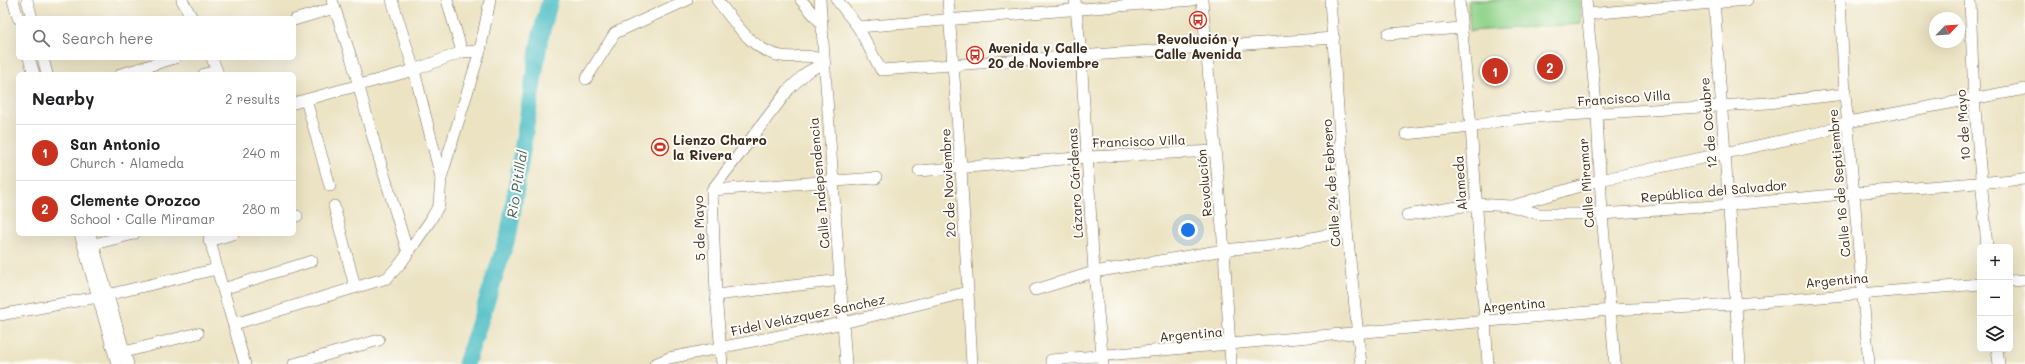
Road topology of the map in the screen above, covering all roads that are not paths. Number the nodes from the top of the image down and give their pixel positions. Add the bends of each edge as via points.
1 (13, 0) edge
2 (27, 0) edge
3 (182, 0) edge
4 (392, 0) edge
5 (447, 0) edge
6 (490, 0) edge
7 (687, 0) edge
8 (717, 0) edge
9 (800, 0) edge
10 (820, 0) edge
11 (837, 0) edge
12 (948, 0) edge
13 (1193, 0) edge
14 (1202, 0) edge
15 (1330, 0) edge
16 (1459, 0) edge
17 (1586, 0) edge
18 (1747, 0) edge
19 (1840, 0) edge
20 (1970, 0) edge
21 (1714, 1) edge
22 (333, 4) edge
23 (1076, 5) edge
24 (1588, 14) junction
25 (17, 16) edge
26 (31, 16) edge
27 (191, 16) edge
28 (296, 19) edge
29 (950, 20) junction
30 (821, 23) junction
31 (858, 27) junction
32 (1461, 28) junction
33 (1388, 34) dead end
34 (1334, 38) junction
35 (1205, 46) junction
36 (480, 51) junction
37 (462, 52) junction
38 (1081, 55) junction
39 (30, 60) edge
40 (44, 60) edge
41 (168, 60) edge
42 (213, 60) edge
43 (824, 62) junction
44 (954, 66) junction
45 (414, 70) junction
46 (33, 72) edge
47 (46, 72) edge
48 (127, 72) edge
49 (217, 72) edge
50 (586, 79) dead end
51 (359, 86) junction
52 (2025, 89) edge
53 (1845, 94) junction
54 (1974, 98) junction
55 (306, 100) junction
56 (296, 102) edge
57 (1720, 105) junction
58 (1596, 115) junction
59 (1848, 122) junction
60 (1471, 127) junction
61 (1406, 134) dead end
62 (1216, 152) junction
63 (1724, 152) junction
64 (1088, 157) junction
65 (961, 168) junction
66 (919, 171) dead end
67 (441, 178) junction
68 (876, 178) dead end
69 (2025, 179) edge
70 (1600, 180) junction
71 (833, 181) junction
72 (1981, 181) junction
73 (330, 186) dead end
74 (712, 190) junction
75 (1854, 193) junction
76 (1476, 204) junction
77 (1729, 205) junction
78 (334, 206) dead end
79 (1511, 206) junction
80 (1602, 214) junction
81 (1407, 215) dead end
82 (1347, 231) junction
83 (121, 236) edge
84 (209, 237) edge
85 (89, 241) edge
86 (1987, 244) edge
87 (1224, 250) junction
88 (408, 253) junction
89 (312, 261) dead end
90 (217, 269) junction
91 (1094, 272) junction
92 (841, 280) junction
93 (2025, 280) edge
94 (2013, 281) edge
95 (1977, 284) edge
96 (355, 287) junction
97 (223, 289) junction
98 (1035, 290) dead end
99 (968, 292) junction
100 (1863, 292) junction
101 (716, 295) junction
102 (103, 296) junction
103 (1735, 304) junction
104 (1611, 310) junction
105 (0, 315) edge
106 (1484, 322) junction
107 (843, 323) junction
108 (234, 324) junction
109 (198, 332) dead end
110 (1358, 333) junction
111 (379, 340) dead end
112 (1230, 345) junction
113 (720, 349) junction
114 (1997, 352) edge
115 (119, 357) edge
116 (1050, 360) dead end
117 (1102, 360) edge
118 (128, 364) edge
119 (245, 364) edge
120 (294, 364) edge
121 (654, 364) edge
122 (722, 364) edge
123 (846, 364) edge
124 (972, 364) edge
125 (1231, 364) edge
126 (1361, 364) edge
127 (1488, 364) edge
128 (1615, 364) edge
129 (1740, 364) edge
130 (1869, 364) edge
131 (1999, 364) edge

1 - 25 street
2 - 26 street
3 - 27 street
4 - 45 street
5 - 37 street
6 - 36 street
7 - 50 street via 615,33
8 - 43 street via 733,22 760,48 782,56 806,55
9 - 30 street
10 - 30 street, Calle Independencia
11 - 31 street
12 - 29 street, 20 de Noviembre
13 - 23 street
14 - 35 street, Revolución
15 - 34 street, Calle 24 de Febrero
16 - 32 street, Alameda
17 - 24 street, Calle Miramar
18 - 21 street
19 - 53 street, Calle 16 de Septiembre
20 - 54 street, 10 de Mayo
21 - 24 street
21 - 57 street, 12 de Octubre
22 - 28 street
22 - 51 street
23 - 29 street
23 - 38 street, Lázaro Cárdenas
24 - 58 street, Calle Miramar
29 - 31 street
29 - 44 street, 20 de Noviembre
30 - 43 street, Calle Independencia
31 - 44 street via 882,70
32 - 33 street
32 - 60 street, Alameda
34 - 35 street
34 - 82 street, Calle 24 de Febrero
35 - 38 street
35 - 62 street, Revolución
36 - 37 street
36 - 67 street
37 - 45 street
38 - 44 street
38 - 64 street, Lázaro Cárdenas
39 - 46 street
40 - 47 street
41 - 48 street
42 - 49 street
43 - 71 street, Calle Independencia
43 - 74 street, 5 de Mayo via 807,72 789,89
44 - 65 street, 20 de Noviembre
45 - 51 street
45 - 67 street
51 - 55 street
51 - 88 street
52 - 54 street
53 - 57 street, Francisco Villa via 1768,103
53 - 59 street, Calle 16 de Septiembre
54 - 59 street
54 - 72 street, 10 de Mayo
55 - 56 street
55 - 73 street
57 - 58 street, Francisco Villa
57 - 63 street, 12 de Octubre
58 - 60 street, Francisco Villa via 1534,117
58 - 70 street, Calle Miramar
59 - 63 street via 1822,132
59 - 75 street, Calle 16 de Septiembre
60 - 61 street, Francisco Villa
60 - 76 street, Alameda
62 - 64 street, Francisco Villa
62 - 87 street, Revolución
63 - 70 street
63 - 77 street, 12 de Octubre
64 - 65 street, Francisco Villa
64 - 91 street, Lázaro Cárdenas
65 - 66 street, Francisco Villa
65 - 99 street, 20 de Noviembre
67 - 88 street via 439,205
68 - 71 street
69 - 72 street, República del Salvador
70 - 79 street
70 - 80 street, Calle Miramar
71 - 74 street
71 - 92 street, Calle Independencia
72 - 75 street, República del Salvador
72 - 86 street, 10 de Mayo
74 - 101 street, 5 de Mayo
75 - 77 street, República del Salvador
75 - 100 street, Calle 16 de Septiembre
76 - 79 street, República del Salvador
76 - 81 street, República del Salvador
76 - 106 street, Alameda
77 - 80 street, República del Salvador
77 - 103 street, 12 de Octubre
78 - 96 street
79 - 80 street, República del Salvador via 1539,214
80 - 104 street, Calle Miramar
82 - 87 street via 1281,244
82 - 110 street, Calle 24 de Febrero
83 - 85 street
84 - 90 street
85 - 102 street
87 - 91 street
87 - 112 street, Revolución
88 - 96 street via 387,278
89 - 97 street
90 - 97 street
90 - 102 street
91 - 98 street
91 - 117 street, Lázaro Cárdenas
92 - 101 street
92 - 107 street, Calle Independencia
93 - 94 street
95 - 100 street, Argentina
96 - 108 street
97 - 108 street
99 - 107 street, Fidel Velázquez Sanchez
99 - 124 street, 20 de Noviembre
100 - 103 street, Argentina
100 - 130 street, Calle 16 de Septiembre
101 - 113 street, 5 de Mayo
102 - 105 street
102 - 115 street
103 - 104 street, Argentina
103 - 129 street, 12 de Octubre
104 - 106 street, Argentina
104 - 128 street, Calle Miramar
106 - 110 street, Argentina
106 - 127 street, Alameda
107 - 113 street, Fidel Velázquez Sanchez
107 - 123 street, Calle Independencia
108 - 119 street
109 - 115 street
110 - 112 street, Argentina
110 - 126 street, Calle 24 de Febrero
111 - 120 street
112 - 117 street, Argentina
112 - 125 street, Revolución
113 - 121 street, Fidel Velázquez Sanchez via 669,358
113 - 122 street, 5 de Mayo
114 - 131 street
115 - 118 street
116 - 117 street, Argentina

